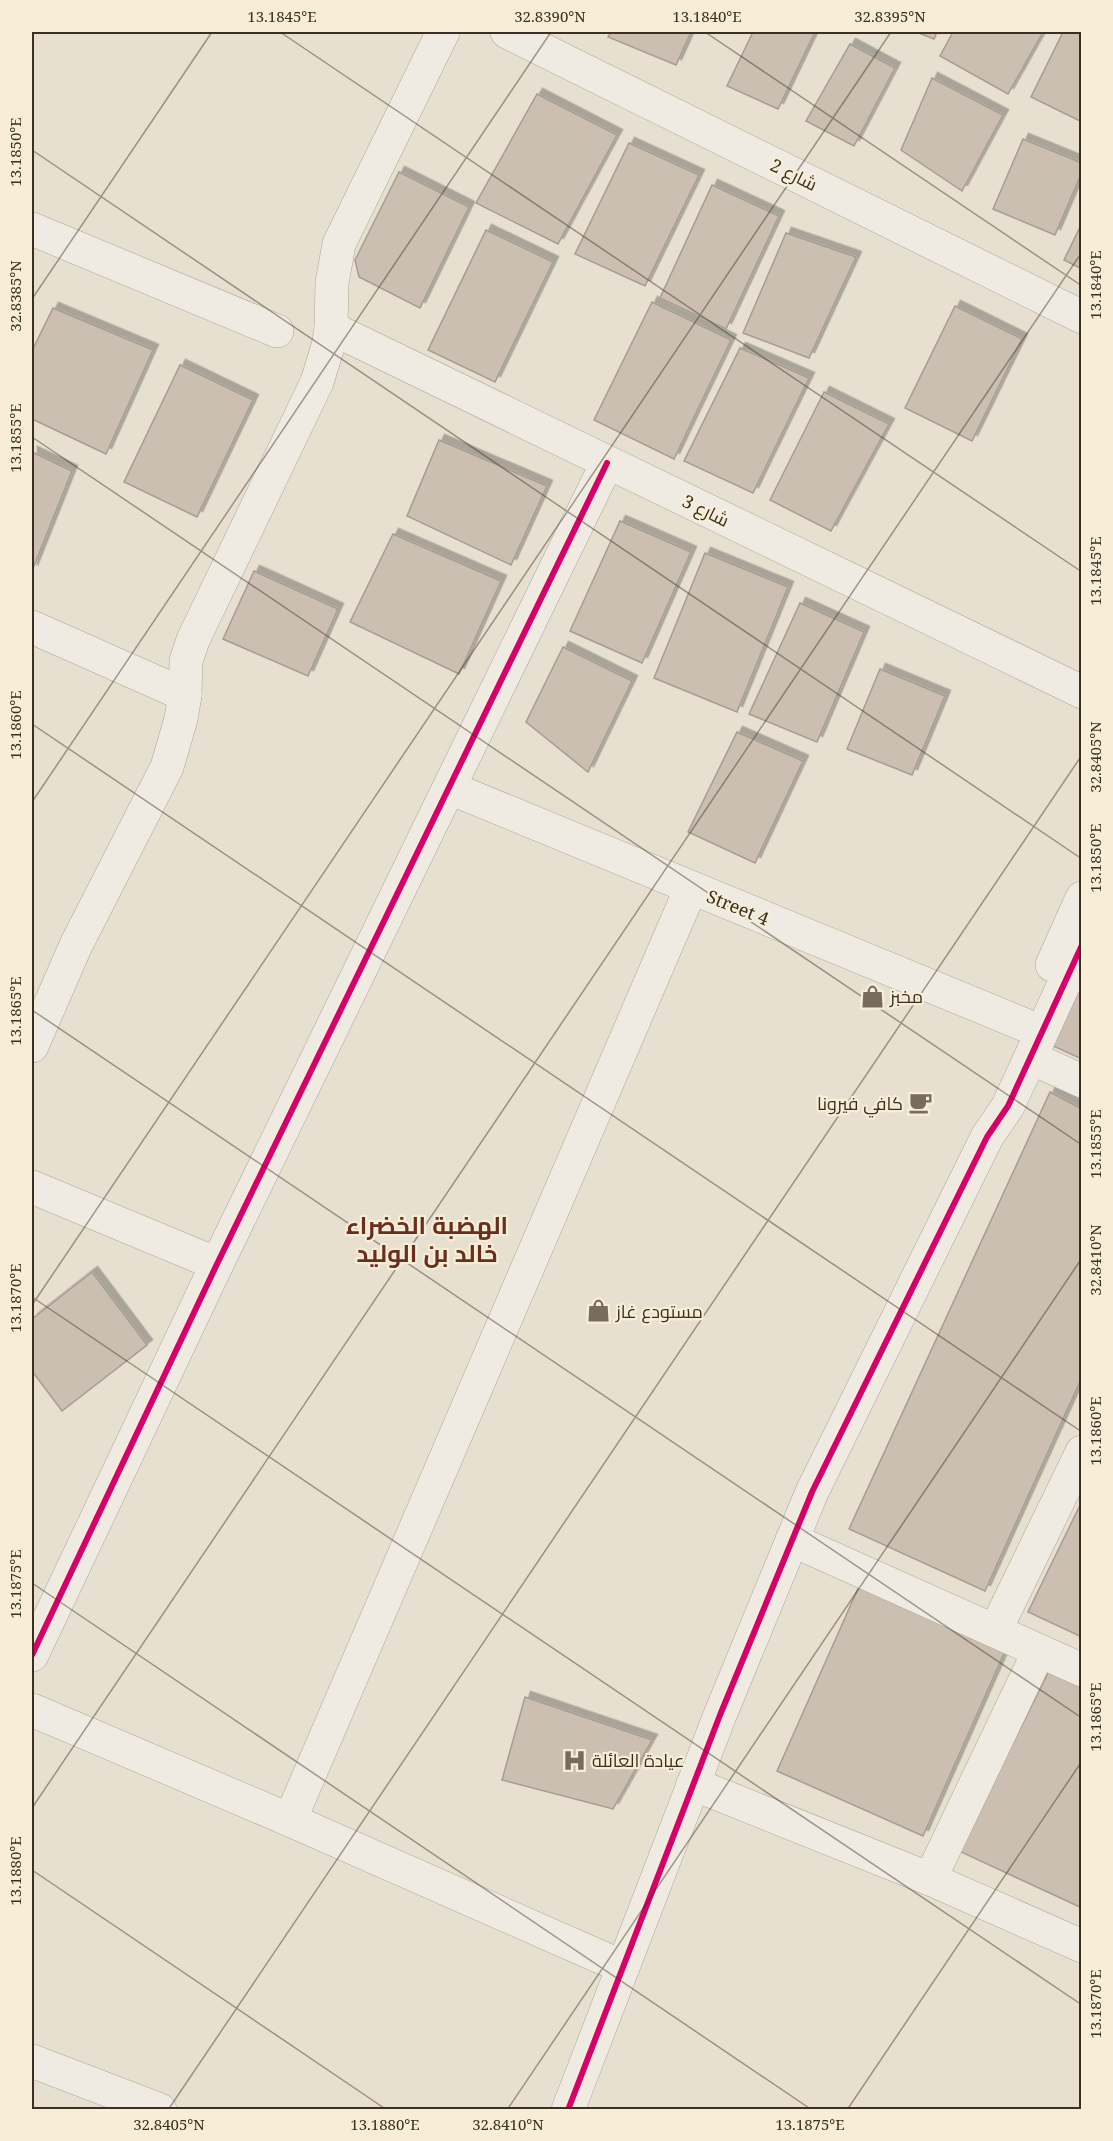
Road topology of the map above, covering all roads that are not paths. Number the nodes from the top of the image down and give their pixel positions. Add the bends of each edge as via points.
1 (443, 32) edge
2 (507, 32) edge
3 (32, 229) edge
4 (1082, 317) edge
5 (331, 328) junction
6 (277, 331) dead end
7 (607, 463) junction
8 (32, 627) edge
9 (1082, 692) edge
10 (185, 694) junction
11 (450, 788) junction
12 (691, 888) junction
13 (1082, 898) edge
14 (1082, 945) edge
15 (1025, 1025) junction
16 (32, 1047) edge
17 (1031, 1058) junction
18 (1082, 1081) edge
19 (987, 1137) junction
20 (32, 1187) edge
21 (217, 1264) junction
22 (1082, 1452) edge
23 (792, 1540) junction
24 (995, 1631) junction
25 (1039, 1650) junction
26 (32, 1655) edge
27 (1082, 1670) edge
28 (32, 1710) edge
29 (693, 1784) junction
30 (290, 1820) junction
31 (930, 1880) junction
32 (1082, 1946) edge
33 (623, 1967) junction
34 (32, 2061) edge
35 (160, 2109) edge
36 (568, 2109) edge

1 - 5 street via 339,244 332,283
2 - 4 street, شارع 2
3 - 6 street
5 - 7 street, شارع 3
5 - 10 street via 317,382 193,640 186,661
7 - 9 street, شارع 3
7 - 11 street
8 - 10 street
10 - 16 street via 167,767 81,935
11 - 12 street, Street 4
11 - 21 street
12 - 15 street, Street 4
12 - 30 street
13 - 15 street
14 - 17 street
15 - 19 street via 994,1099
17 - 18 street
17 - 19 street via 1008,1106
19 - 23 street
20 - 21 street
21 - 26 street
22 - 24 street
23 - 24 street
23 - 29 street
24 - 25 street
25 - 27 street
25 - 31 street
28 - 30 street
29 - 31 street
29 - 33 street
30 - 33 street
31 - 32 street
33 - 36 street
34 - 35 street

